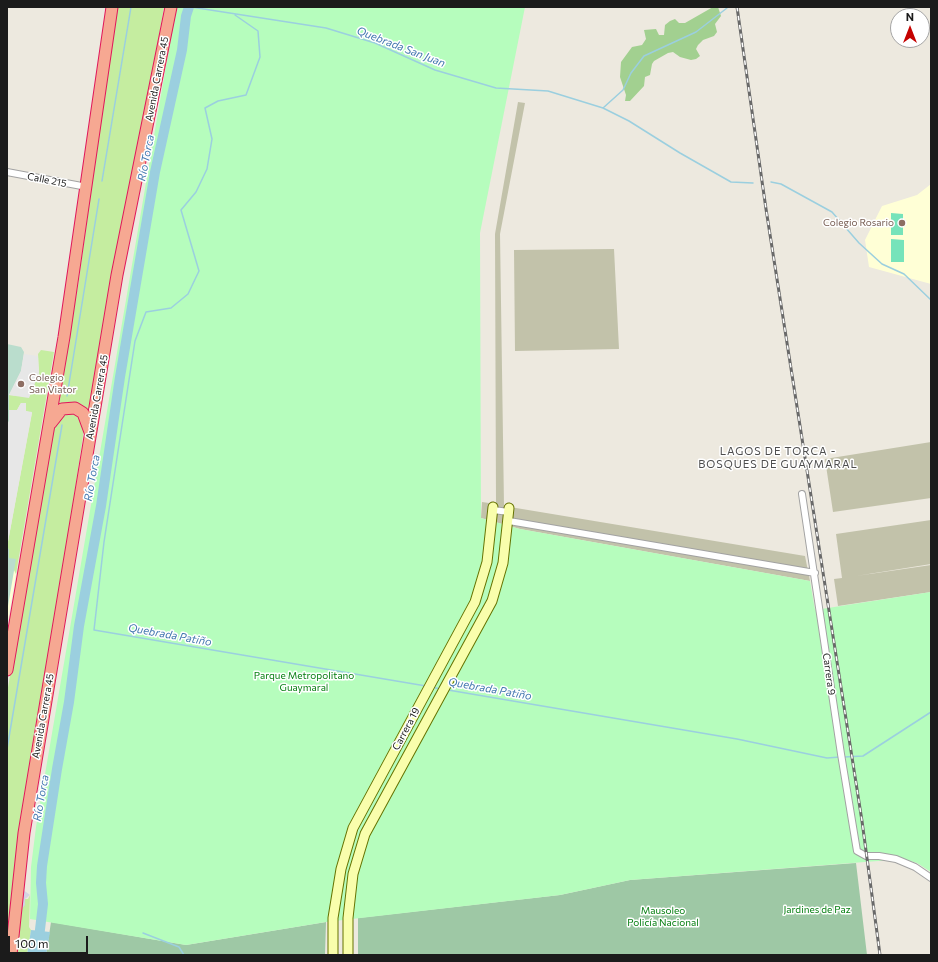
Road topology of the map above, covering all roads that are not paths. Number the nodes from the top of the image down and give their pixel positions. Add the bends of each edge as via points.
1 (112, 7) edge
2 (171, 7) edge
3 (7, 172) edge
4 (87, 187) junction
5 (48, 428) junction
6 (90, 434) junction
7 (802, 494) dead end
8 (493, 509) joint
9 (509, 514) junction
10 (815, 574) junction
11 (7, 670) edge
12 (931, 878) edge
13 (10, 955) edge
14 (333, 955) edge
15 (348, 955) edge

1 - 4 highway
2 - 6 highway, Avenida Carrera 45 via 117,275
3 - 4 street, Calle 215
4 - 5 highway
5 - 6 highway via 62,409 69,407 80,410
5 - 11 highway
6 - 13 highway, Avenida Carrera 45 via 24,833
7 - 10 street, Carrera 9
8 - 9 street
8 - 14 main road, Carrera 19 via 487,562 475,602 353,828 341,869 334,911
9 - 10 street
9 - 15 main road, Carrera 19 via 503,563 492,601 365,834 353,874 348,918
10 - 12 street, Carrera 9 via 857,851 860,854 896,859 915,867

